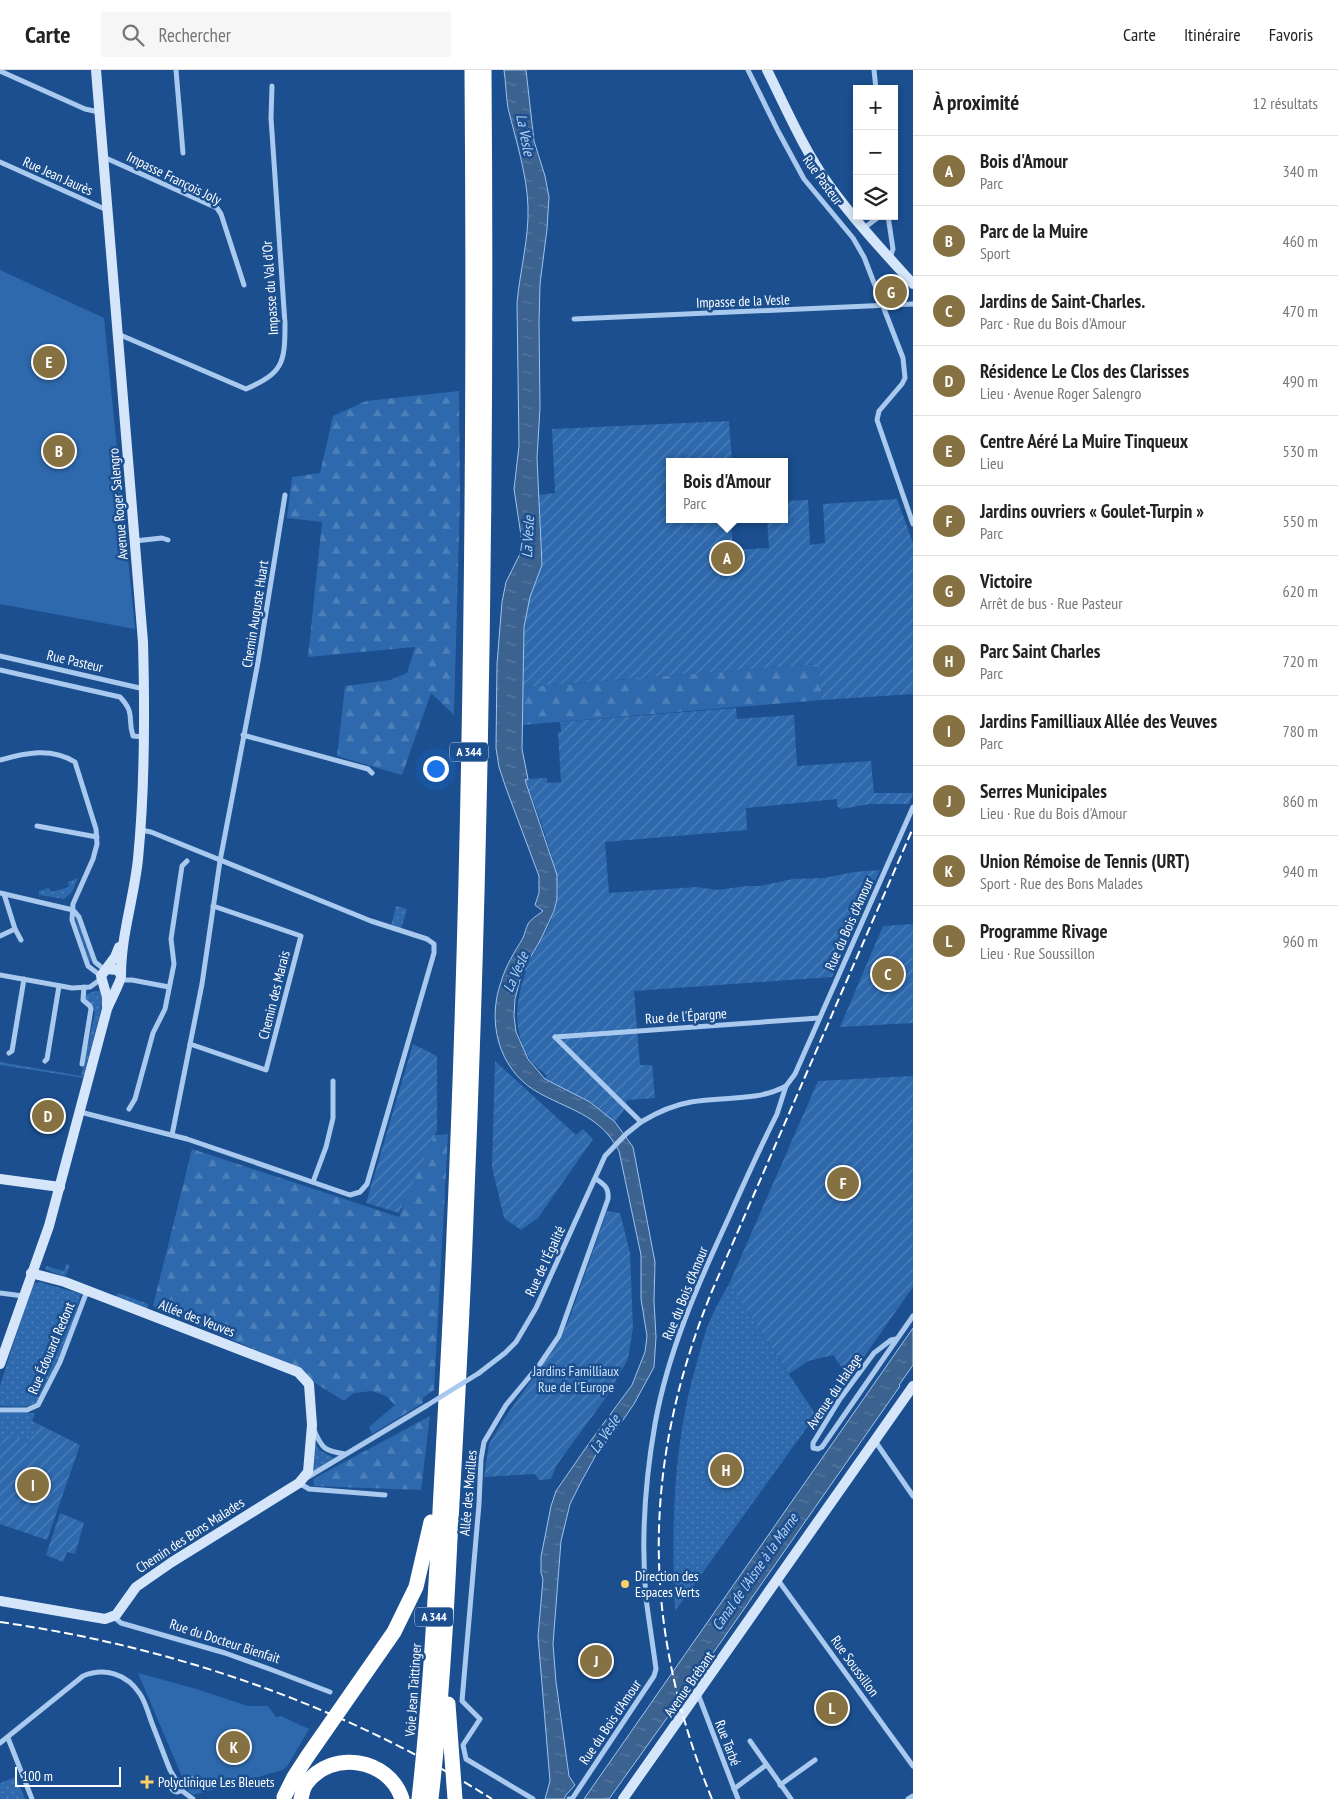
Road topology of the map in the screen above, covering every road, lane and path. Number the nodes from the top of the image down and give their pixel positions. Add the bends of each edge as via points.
1 (96, 70) edge
2 (176, 70) edge
3 (472, 70) edge
4 (484, 70) edge
5 (748, 70) edge
6 (767, 70) edge
7 (874, 70) edge
8 (0, 71) edge
9 (876, 85) edge
10 (272, 86) dead end
11 (99, 112) junction
12 (183, 153) dead end
13 (103, 159) junction
14 (0, 162) edge
15 (107, 210) junction
16 (875, 220) edge
17 (888, 220) edge
18 (864, 228) junction
19 (890, 258) junction
20 (913, 284) edge
21 (244, 285) dead end
22 (913, 304) edge
23 (883, 306) junction
24 (574, 319) dead end
25 (118, 334) junction
26 (285, 495) dead end
27 (913, 524) edge
28 (168, 540) dead end
29 (135, 541) junction
30 (0, 656) edge
31 (0, 670) edge
32 (145, 689) junction
33 (244, 735) junction
34 (144, 737) junction
35 (0, 760) edge
36 (372, 773) dead end
37 (913, 807) edge
38 (37, 826) dead end
39 (141, 830) junction
40 (97, 836) junction
41 (187, 861) dead end
42 (220, 861) junction
43 (2, 893) edge
44 (213, 906) junction
45 (72, 910) junction
46 (15, 929) junction
47 (124, 934) junction
48 (0, 936) edge
49 (20, 940) dead end
50 (0, 975) edge
51 (104, 976) junction
52 (24, 979) junction
53 (119, 981) junction
54 (59, 986) junction
55 (84, 987) junction
56 (169, 987) junction
57 (107, 1009) junction
58 (819, 1018) junction
59 (190, 1044) junction
60 (9, 1053) dead end
61 (45, 1061) dead end
62 (82, 1064) dead end
63 (333, 1081) dead end
64 (786, 1086) junction
65 (129, 1109) dead end
66 (80, 1112) junction
67 (641, 1122) junction
68 (172, 1135) junction
69 (0, 1178) edge
70 (596, 1179) junction
71 (313, 1182) junction
72 (55, 1186) junction
73 (32, 1270) junction
74 (87, 1291) junction
75 (0, 1293) edge
76 (23, 1296) junction
77 (913, 1316) edge
78 (896, 1339) junction
79 (0, 1364) edge
80 (913, 1386) edge
81 (426, 1406) joint
82 (0, 1410) edge
83 (312, 1425) junction
84 (450, 1436) junction
85 (875, 1441) junction
86 (346, 1454) junction
87 (442, 1462) junction
88 (299, 1483) junction
89 (385, 1495) dead end
90 (913, 1496) edge
91 (778, 1580) junction
92 (0, 1601) edge
93 (109, 1618) junction
94 (444, 1655) junction
95 (330, 1692) dead end
96 (698, 1694) junction
97 (8, 1738) junction
98 (750, 1741) dead end
99 (0, 1743) edge
100 (815, 1760) dead end
101 (766, 1765) junction
102 (913, 1766) edge
103 (174, 1778) junction
104 (192, 1779) dead end
105 (182, 1782) junction
106 (780, 1785) junction
107 (734, 1788) junction
108 (181, 1790) junction
109 (913, 1796) edge
110 (287, 1798) edge
111 (32, 1799) edge
112 (192, 1799) edge
113 (301, 1799) edge
114 (402, 1799) edge
115 (419, 1799) edge
116 (431, 1799) edge
117 (455, 1799) edge
118 (533, 1799) edge
119 (569, 1799) edge
120 (623, 1799) edge
121 (738, 1799) edge
122 (791, 1799) edge
123 (908, 1799) edge

1 - 11 street, Avenue Roger Salengro
2 - 12 street
3 - 84 highway, A 344 via 474,311 470,695
4 - 84 highway, A 344 via 486,309 475,994
5 - 23 street, Rue Pasteur via 804,179 853,238 864,257
6 - 18 street via 829,185
7 - 9 street
8 - 11 street via 85,109
10 - 25 street, Impasse du Val d'Or via 271,128 285,324 282,363 274,374 246,389
11 - 13 street, Avenue Roger Salengro
13 - 15 street, Avenue Roger Salengro
13 - 21 street, Impasse François Joly via 217,208
14 - 15 street, Rue Jean Jaurès
15 - 25 street, Avenue Roger Salengro
16 - 18 street
17 - 19 street
18 - 19 street
19 - 20 street
22 - 23 street, Impasse de la Vesle
23 - 24 street, Impasse de la Vesle
23 - 27 street, Rue Pasteur via 903,358 905,378 879,411 877,420
25 - 29 street, Avenue Roger Salengro
26 - 33 street, Chemin Auguste Huart
28 - 29 street
29 - 32 street, Avenue Roger Salengro
30 - 32 street, Rue Pasteur
31 - 34 street via 120,697 131,713 133,736
32 - 34 street, Avenue Roger Salengro
33 - 36 street via 368,769
33 - 42 street, Chemin Auguste Huart
34 - 39 street, Avenue Roger Salengro
35 - 40 street via 25,752 39,752 66,756 75,762
37 - 58 street, Rue du Bois d'Amour
38 - 40 street
39 - 42 street
39 - 47 street, Avenue Roger Salengro
40 - 45 street via 93,860
41 - 56 street via 182,866 171,939 174,964
42 - 44 street
42 - 71 street via 434,944 367,1184 360,1192 350,1195
43 - 45 street
43 - 46 street
44 - 59 street
44 - 59 street, Chemin des Marais via 301,936 266,1070
45 - 51 street via 79,918 95,962
45 - 51 street via 72,920 88,966
46 - 48 street
46 - 49 street
47 - 51 street, Avenue Roger Salengro
47 - 53 street, Avenue Roger Salengro
50 - 52 street
51 - 53 street via 110,988
51 - 53 street via 114,968
51 - 55 street
51 - 57 street, Avenue Roger Salengro
52 - 54 street
52 - 60 street via 12,1051
53 - 56 street via 132,980
53 - 57 street, Avenue Roger Salengro
54 - 55 street
54 - 61 street
55 - 62 street via 83,1000 91,1009
56 - 65 street via 165,1009 153,1033 135,1099
57 - 66 street, Avenue Roger Salengro
58 - 64 street, Rue du Bois d'Amour via 795,1074
58 - 67 street, Rue de l'Épargne via 555,1038
59 - 68 street
63 - 71 street via 333,1118
64 - 67 street via 760,1095 689,1102
64 - 119 street, Rue du Bois d'Amour via 777,1114 684,1319 659,1407 649,1471 645,1528 646,1589 656,1670
66 - 68 street
66 - 72 street, Avenue Roger Salengro
67 - 70 street, Rue de l'Égalité via 605,1156
68 - 71 street
69 - 72 street
70 - 81 street, Rue de l'Égalité, bridge via 536,1308 516,1342 479,1373
70 - 118 street, Allée des Morilles via 609,1190 608,1199 559,1336 506,1405 484,1442 480,1459 462,1702 480,1719 463,1745 466,1759
72 - 73 street, Avenue Roger Salengro via 49,1226
73 - 74 street, Allée des Veuves
73 - 76 street, Avenue Roger Salengro
74 - 82 street, Rue Édouard Redont via 54,1376 38,1405 28,1410
74 - 83 street, Allée des Veuves via 298,1372 309,1384
75 - 76 street
76 - 79 street, Avenue Roger Salengro
77 - 78 street, Avenue du Halage
78 - 78 street, Avenue du Halage via 822,1447 813,1448 840,1399 874,1353
80 - 85 street, Avenue Brébant
81 - 86 street, Chemin des Bons Malades
83 - 86 street via 320,1445 329,1452
83 - 88 street via 308,1472
84 - 87 highway, Voie Jean Taittinger / A 344
84 - 94 highway, Voie Jean Taittinger / A 344
85 - 90 street
85 - 91 street, Avenue Brébant
86 - 88 street, Chemin des Bons Malades
87 - 110 highway via 427,1546 407,1606 394,1632 294,1777
87 - 115 highway, Voie Jean Taittinger / A 344
88 - 89 street via 309,1489
88 - 93 street, Chemin des Bons Malades via 136,1587 116,1615
91 - 96 street, Avenue Brébant
91 - 102 street, Rue Soussillon
92 - 93 street, Rue du Docteur Bienfait
93 - 95 street, Rue du Docteur Bienfait via 225,1653
94 - 116 highway, Voie Jean Taittinger / A 344
94 - 117 highway
96 - 107 street, Rue Tarbé
96 - 120 street, Avenue Brébant
97 - 99 street
97 - 103 street via 83,1676 102,1671 117,1674 130,1681 141,1695
97 - 111 street
98 - 101 street
100 - 106 street
101 - 106 street
101 - 107 street
103 - 105 street
103 - 108 street via 171,1790
104 - 105 street
105 - 108 street
106 - 122 street
107 - 121 street, Rue Tarbé
108 - 112 street
109 - 123 street
113 - 114 highway via 305,1786 315,1774 340,1762 367,1764 384,1773

